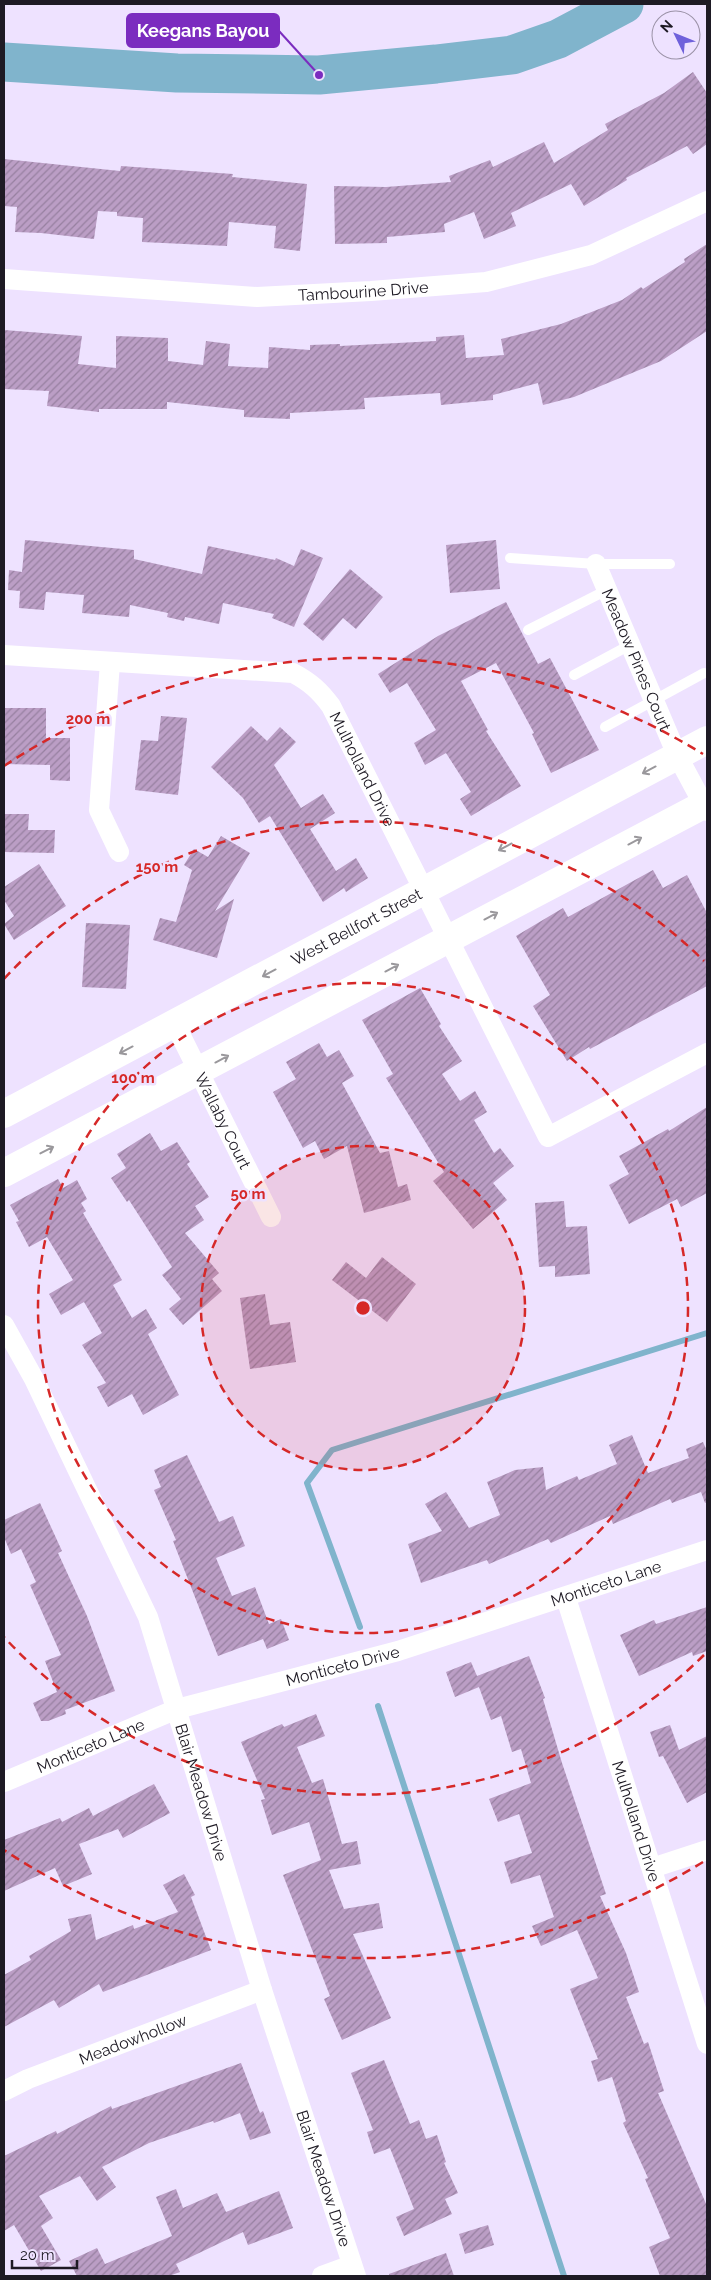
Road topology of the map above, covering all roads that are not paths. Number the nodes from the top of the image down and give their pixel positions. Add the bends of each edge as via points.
1 (707, 200) edge
2 (4, 279) edge
3 (510, 558) dead end
4 (596, 564) junction
5 (670, 564) dead end
6 (606, 590) junction
7 (528, 630) dead end
8 (630, 644) junction
9 (4, 655) edge
10 (110, 663) junction
11 (704, 673) dead end
12 (574, 675) dead end
13 (654, 701) junction
14 (605, 727) dead end
15 (707, 740) edge
16 (677, 755) junction
17 (706, 806) edge
18 (119, 852) dead end
19 (423, 890) junction
20 (448, 938) junction
21 (175, 1024) junction
22 (707, 1053) edge
23 (199, 1072) junction
24 (4, 1114) edge
25 (4, 1173) edge
26 (271, 1217) dead end
27 (4, 1325) edge
28 (707, 1550) edge
29 (566, 1598) junction
30 (505, 1618) joint
31 (177, 1709) junction
32 (4, 1782) edge
33 (707, 1850) edge
34 (652, 1868) junction
35 (262, 1990) junction
36 (707, 2044) edge
37 (4, 2091) edge
38 (354, 2271) edge
39 (322, 2276) edge

1 - 2 street, Tambourine Drive via 591,255 486,282 371,292 257,296
3 - 4 lane
4 - 5 lane
4 - 6 street, Meadow Pines Court
6 - 7 lane
6 - 8 street, Meadow Pines Court
8 - 12 lane
8 - 13 street, Meadow Pines Court
9 - 10 street, Mulholland Drive
10 - 18 street via 99,810
10 - 19 street, Mulholland Drive via 293,673 309,682 331,706
11 - 13 lane
13 - 14 lane
13 - 16 street, Meadow Pines Court
15 - 16 main road, West Bellfort Street
16 - 17 street, Meadow Pines Court
16 -> 19 main road, West Bellfort Street
20 -> 17 main road
19 - 20 street, Mulholland Drive
19 -> 21 main road, West Bellfort Street
20 - 22 street, Mulholland Drive via 548,1137
23 -> 20 main road
21 - 23 street, Wallaby Court
21 -> 24 main road, West Bellfort Street
25 -> 23 main road
23 - 26 street, Wallaby Court
27 - 31 street, Blair Meadow Drive via 34,1379 148,1617
28 - 29 street, Monticeto Lane
29 - 30 street, Monticeto Lane
29 - 34 street, Mulholland Drive
30 - 31 street, Monticeto Drive via 398,1651
31 - 32 street, Monticeto Lane
31 - 35 street, Blair Meadow Drive
33 - 34 street
34 - 36 street, Mulholland Drive
35 - 37 street, Meadowhollow
35 - 38 street, Blair Meadow Drive
38 - 39 street

